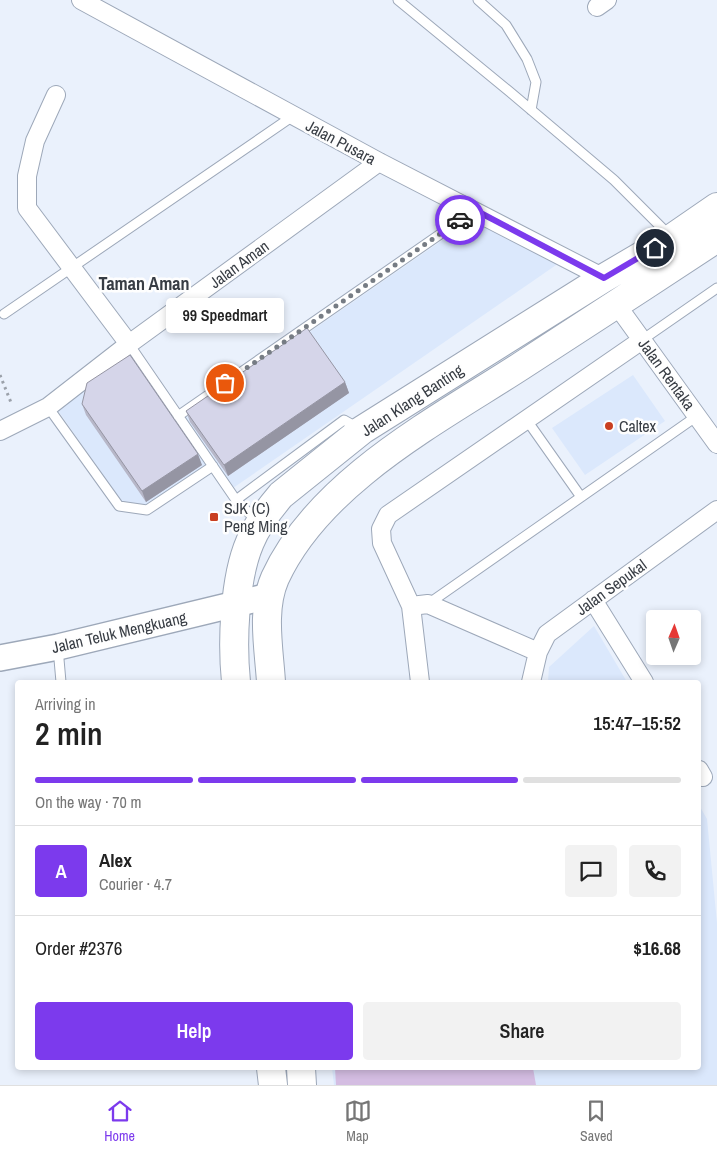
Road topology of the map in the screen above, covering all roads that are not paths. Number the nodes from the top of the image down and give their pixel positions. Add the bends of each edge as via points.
1 (81, 0) edge
2 (398, 0) edge
3 (478, 0) edge
4 (56, 96) dead end
5 (531, 110) junction
6 (293, 116) junction
7 (379, 162) junction
8 (717, 207) edge
9 (475, 210) junction
10 (672, 238) junction
11 (717, 238) edge
12 (72, 268) junction
13 (604, 278) junction
14 (717, 288) edge
15 (616, 304) junction
16 (4, 314) dead end
17 (642, 340) junction
18 (129, 344) junction
19 (48, 407) junction
20 (178, 416) junction
21 (697, 416) junction
22 (526, 419) junction
23 (362, 430) junction
24 (0, 431) edge
25 (717, 444) edge
26 (213, 466) junction
27 (582, 497) junction
28 (236, 500) junction
29 (717, 510) edge
30 (260, 524) junction
31 (269, 596) junction
32 (593, 600) junction
33 (237, 603) junction
34 (420, 605) junction
35 (58, 647) junction
36 (538, 652) junction
37 (0, 658) edge
38 (61, 680) edge
39 (236, 680) edge
40 (272, 680) edge
41 (420, 680) edge
42 (531, 680) edge
43 (643, 680) edge
44 (272, 1070) edge
45 (301, 1070) edge
46 (273, 1085) edge
47 (302, 1085) edge

1 - 6 street, Jalan Pusara
2 - 5 lane
3 - 5 lane via 506,24 527,59 536,82
4 - 12 street via 33,150 27,176 27,208
5 - 10 lane via 614,180
6 - 7 street, Jalan Pusara
6 - 12 lane
7 - 9 street, Jalan Pusara
7 - 18 street, Jalan Aman
8 - 10 highway, Jalan Klang Banting
9 - 13 street, Jalan Pusara
9 - 20 lane
10 - 13 highway, Jalan Klang Banting
11 - 15 highway, Jalan Klang Banting
12 - 16 lane
12 - 18 street
13 - 23 highway, Jalan Klang Banting
14 - 17 lane
15 - 17 street, Jalan Rentaka
15 - 31 highway, Jalan Klang Banting via 388,452 313,518 275,577
17 - 21 street, Jalan Rentaka
17 - 22 street
18 - 19 street, Jalan Aman
18 - 20 lane
19 - 24 street, Jalan Aman
19 - 26 lane via 119,506 147,510
20 - 26 lane
21 - 25 street, Jalan Rentaka
21 - 27 lane
22 - 27 lane
22 - 34 street via 388,515 381,529 382,543
23 - 28 lane via 344,420
23 - 30 highway, Jalan Klang Banting via 281,495
26 - 28 lane
27 - 34 lane
28 - 30 lane
29 - 32 street, Jalan Sepukal
30 - 33 highway, Jalan Klang Banting via 243,563
31 - 33 street, Jalan Teluk Mengkuang
31 - 40 highway, Jalan Klang Banting via 267,623
32 - 36 street, Jalan Sepukal via 547,634
32 - 43 street
33 - 35 street, Jalan Teluk Mengkuang
33 - 39 highway, Jalan Klang Banting via 234,637
34 - 36 street
34 - 41 street
35 - 37 street, Jalan Teluk Mengkuang
35 - 38 lane
36 - 42 street, Jalan Sepukal
44 - 46 highway
45 - 47 highway

